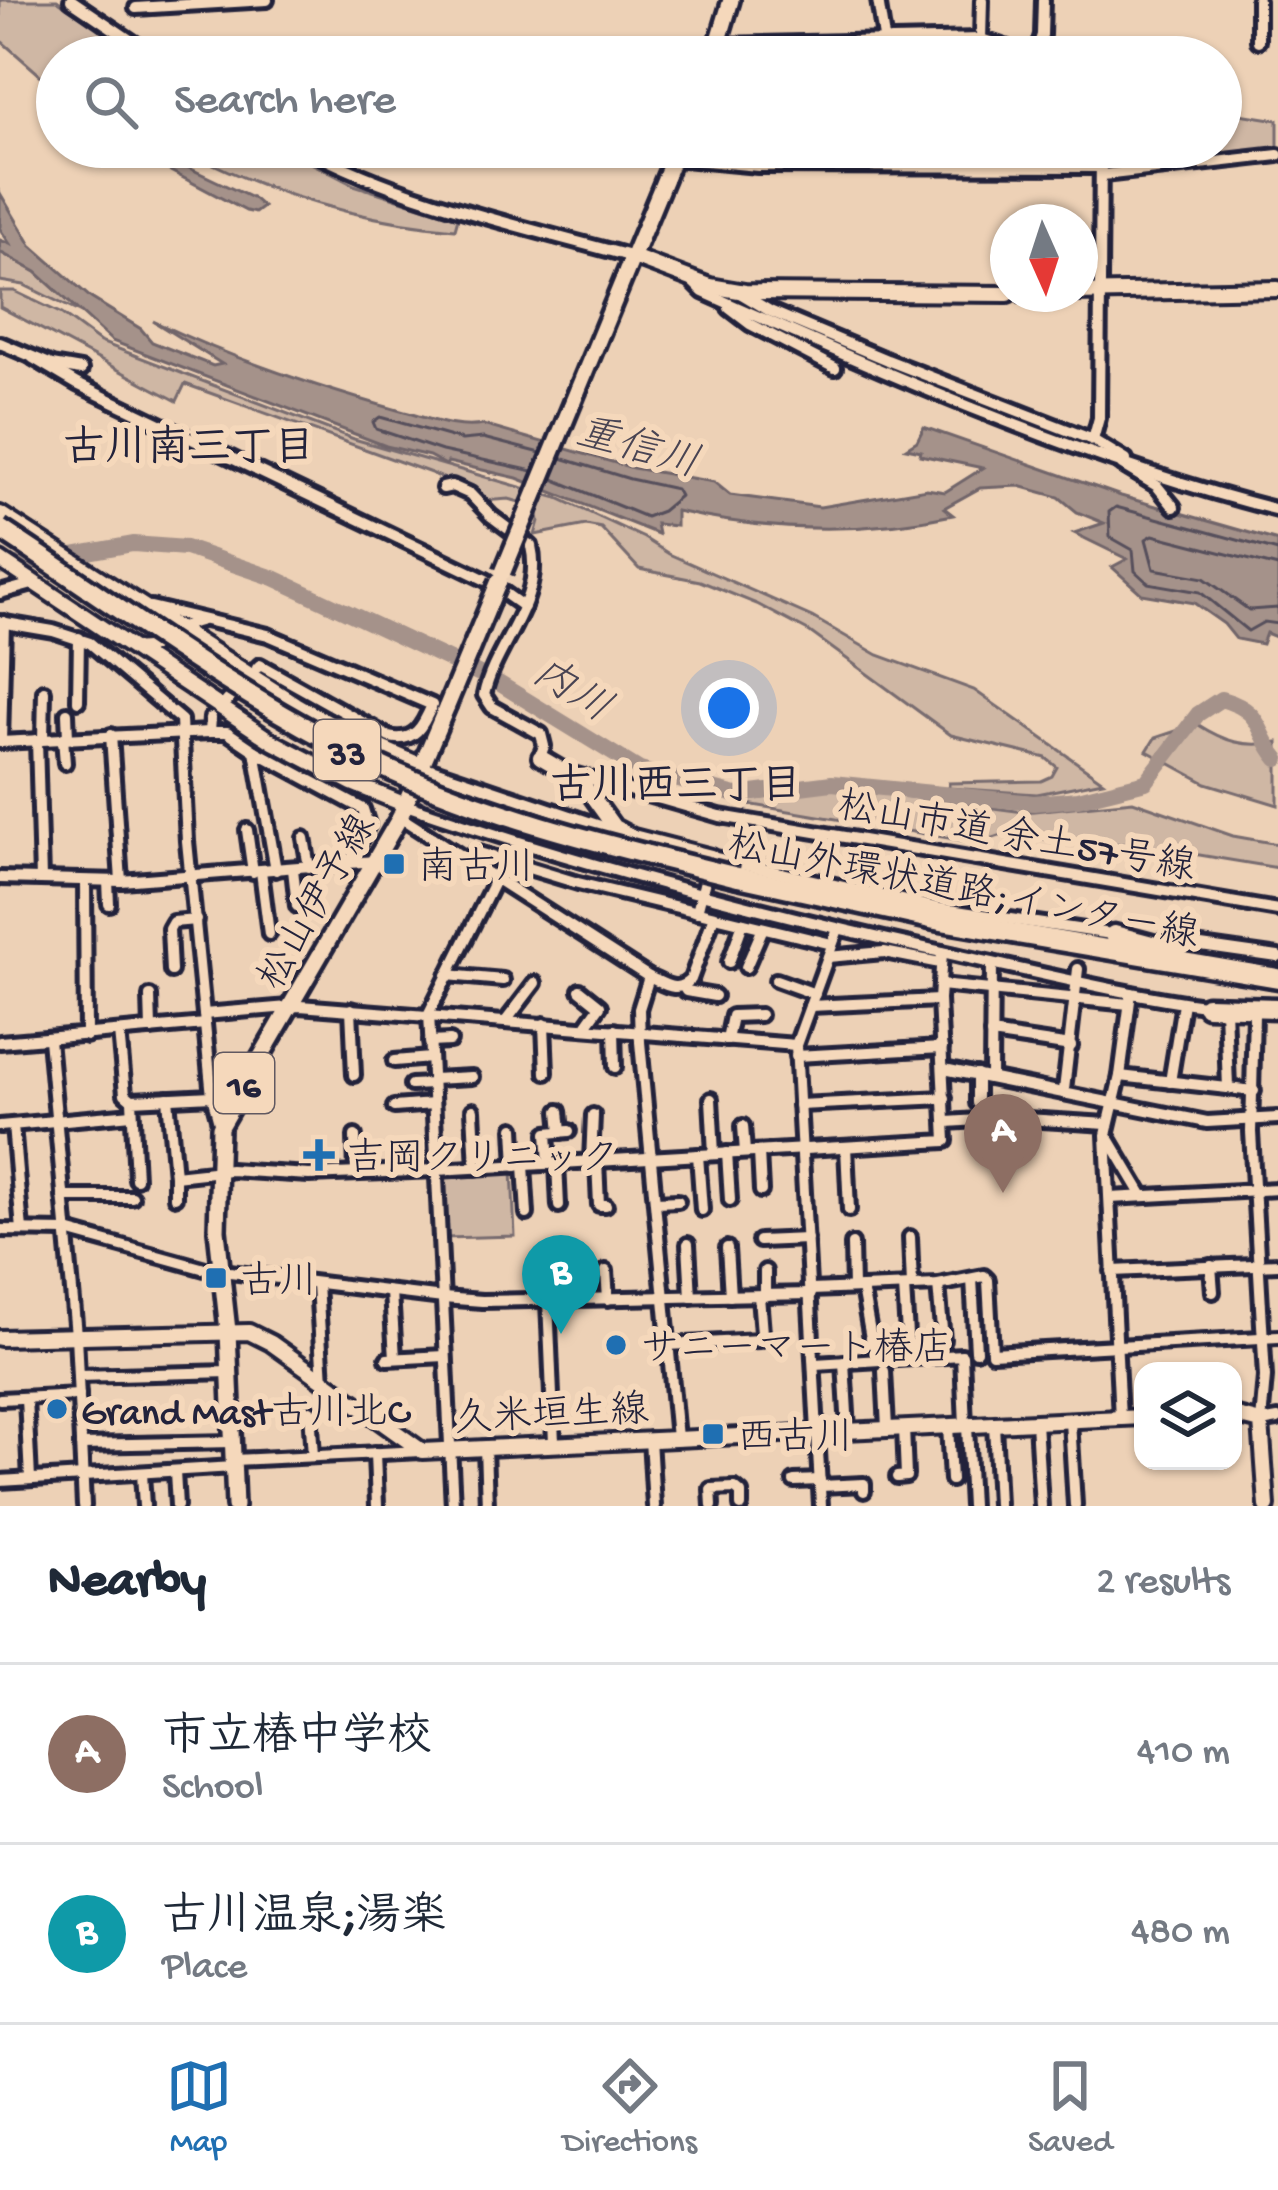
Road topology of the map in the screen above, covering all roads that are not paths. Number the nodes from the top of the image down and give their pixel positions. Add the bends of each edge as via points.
1 (71, 0) edge
2 (267, 0) edge
3 (730, 0) edge
4 (878, 0) edge
5 (982, 0) edge
6 (1043, 0) edge
7 (1258, 0) edge
8 (136, 8) dead end
9 (124, 36) edge
10 (720, 36) edge
11 (885, 36) edge
12 (981, 36) edge
13 (1041, 36) edge
14 (1258, 41) dead end
15 (1278, 155) edge
16 (1242, 158) edge
17 (342, 168) edge
18 (670, 168) edge
19 (995, 168) edge
20 (1102, 168) edge
21 (1135, 168) edge
22 (1102, 171) junction
23 (632, 260) junction
24 (1278, 289) edge
25 (990, 294) edge
26 (1100, 295) junction
27 (730, 296) junction
28 (0, 343) edge
29 (33, 358) junction
30 (835, 368) dead end
31 (81, 370) dead end
32 (1094, 440) junction
33 (1117, 460) junction
34 (1131, 465) junction
35 (443, 488) dead end
36 (1174, 507) dead end
37 (1278, 510) edge
38 (0, 514) edge
39 (0, 530) edge
40 (0, 560) edge
41 (34, 581) junction
42 (0, 592) edge
43 (131, 600) junction
44 (524, 607) junction
45 (211, 620) junction
46 (2, 622) edge
47 (179, 630) junction
48 (79, 638) junction
49 (128, 647) junction
50 (99, 650) junction
51 (257, 668) dead end
52 (99, 670) dead end
53 (245, 681) dead end
54 (44, 691) dead end
55 (78, 700) dead end
56 (226, 702) dead end
57 (68, 713) dead end
58 (183, 732) junction
59 (111, 735) junction
60 (65, 738) junction
61 (40, 740) junction
62 (1, 742) edge
63 (256, 751) junction
64 (540, 757) joint
65 (65, 763) dead end
66 (422, 766) junction
67 (563, 769) junction
68 (278, 799) dead end
69 (263, 801) junction
70 (403, 811) junction
71 (247, 830) dead end
72 (284, 833) dead end
73 (269, 835) junction
74 (633, 837) junction
75 (304, 838) dead end
76 (712, 857) junction
77 (470, 860) junction
78 (375, 862) junction
79 (349, 863) junction
80 (309, 867) junction
81 (293, 868) junction
82 (276, 870) junction
83 (257, 872) junction
84 (191, 877) junction
85 (496, 877) junction
86 (0, 878) edge
87 (40, 879) junction
88 (85, 881) junction
89 (115, 881) junction
90 (701, 896) junction
91 (110, 904) dead end
92 (297, 906) dead end
93 (1278, 910) edge
94 (697, 912) junction
95 (714, 916) junction
96 (196, 920) junction
97 (743, 923) junction
98 (763, 928) junction
99 (838, 929) junction
100 (268, 934) dead end
101 (1114, 934) junction
102 (830, 951) junction
103 (1278, 956) edge
104 (941, 957) junction
105 (992, 963) junction
106 (1278, 968) edge
107 (171, 971) dead end
108 (1077, 974) junction
109 (447, 975) junction
110 (649, 977) junction
111 (1278, 978) edge
112 (503, 980) dead end
113 (776, 980) dead end
114 (535, 983) dead end
115 (940, 985) junction
116 (684, 987) junction
117 (580, 990) dead end
118 (991, 991) junction
119 (150, 996) dead end
120 (715, 996) dead end
121 (1130, 999) junction
122 (812, 1000) junction
123 (939, 1000) junction
124 (1078, 1000) junction
125 (1183, 1003) junction
126 (291, 1005) junction
127 (1216, 1007) junction
128 (351, 1009) junction
129 (1278, 1012) edge
130 (429, 1013) junction
131 (1254, 1013) junction
132 (760, 1015) dead end
133 (205, 1019) junction
134 (506, 1021) junction
135 (544, 1024) junction
136 (585, 1027) junction
137 (151, 1029) junction
138 (614, 1030) junction
139 (119, 1032) junction
140 (639, 1032) junction
141 (991, 1034) junction
142 (86, 1036) junction
143 (49, 1039) junction
144 (728, 1040) junction
145 (450, 1041) dead end
146 (0, 1042) edge
147 (430, 1042) junction
148 (1071, 1046) junction
149 (942, 1048) junction
150 (796, 1050) junction
151 (431, 1058) junction
152 (394, 1061) dead end
153 (615, 1067) dead end
154 (944, 1069) junction
155 (546, 1073) dead end
156 (354, 1075) dead end
157 (976, 1075) junction
158 (1120, 1076) junction
159 (472, 1077) dead end
160 (991, 1077) junction
161 (432, 1082) junction
162 (1170, 1082) junction
163 (411, 1085) dead end
164 (1228, 1088) junction
165 (1064, 1090) junction
166 (1254, 1091) junction
167 (212, 1096) junction
168 (946, 1098) junction
169 (168, 1099) junction
170 (711, 1099) dead end
171 (977, 1103) dead end
172 (433, 1104) junction
173 (799, 1105) junction
174 (1115, 1106) junction
175 (132, 1107) junction
176 (394, 1107) dead end
177 (473, 1110) dead end
178 (560, 1111) dead end
179 (593, 1115) dead end
180 (1278, 1118) edge
181 (56, 1121) junction
182 (1254, 1121) junction
183 (947, 1122) junction
184 (7, 1126) edge
185 (742, 1126) dead end
186 (220, 1127) junction
187 (514, 1128) dead end
188 (1107, 1130) junction
189 (355, 1136) dead end
190 (846, 1147) junction
191 (801, 1149) junction
192 (759, 1151) junction
193 (745, 1152) junction
194 (721, 1154) junction
195 (698, 1155) junction
196 (652, 1157) junction
197 (594, 1161) junction
198 (553, 1164) junction
199 (520, 1166) junction
200 (476, 1168) junction
201 (437, 1170) junction
202 (216, 1172) junction
203 (356, 1173) junction
204 (175, 1176) junction
205 (136, 1178) dead end
206 (1278, 1189) edge
207 (1254, 1190) junction
208 (761, 1191) dead end
209 (1143, 1196) junction
210 (63, 1197) junction
211 (133, 1197) dead end
212 (175, 1197) dead end
213 (1110, 1198) junction
214 (730, 1200) dead end
215 (678, 1201) dead end
216 (656, 1202) junction
217 (606, 1204) dead end
218 (559, 1206) dead end
219 (702, 1210) dead end
220 (849, 1210) dead end
221 (527, 1214) dead end
222 (0, 1230) edge
223 (22, 1230) junction
224 (67, 1231) junction
225 (910, 1237) dead end
226 (807, 1239) junction
227 (759, 1241) dead end
228 (688, 1244) dead end
229 (852, 1244) dead end
230 (727, 1248) dead end
231 (1278, 1264) edge
232 (1259, 1265) junction
233 (1211, 1266) junction
234 (1112, 1270) junction
235 (221, 1271) junction
236 (606, 1271) dead end
237 (765, 1271) dead end
238 (972, 1280) junction
239 (317, 1284) junction
240 (938, 1285) junction
241 (908, 1287) junction
242 (858, 1288) junction
243 (391, 1292) junction
244 (811, 1292) junction
245 (1213, 1292) dead end
246 (762, 1295) junction
247 (730, 1296) junction
248 (692, 1297) junction
249 (443, 1298) junction
250 (664, 1298) junction
251 (608, 1299) junction
252 (548, 1300) junction
253 (228, 1330) junction
254 (76, 1335) junction
255 (1278, 1336) edge
256 (1263, 1337) junction
257 (0, 1338) edge
258 (942, 1340) dead end
259 (872, 1344) dead end
260 (1116, 1345) junction
261 (668, 1346) junction
262 (976, 1351) dead end
263 (908, 1352) dead end
264 (445, 1356) junction
265 (844, 1362) junction
266 (815, 1364) junction
267 (230, 1372) junction
268 (884, 1372) dead end
269 (78, 1376) junction
270 (323, 1382) junction
271 (79, 1395) junction
272 (26, 1398) junction
273 (0, 1399) edge
274 (310, 1411) dead end
275 (1134, 1417) edge
276 (1242, 1417) edge
277 (1120, 1418) junction
278 (1278, 1419) edge
279 (1070, 1421) junction
280 (1036, 1422) junction
281 (1261, 1422) junction
282 (994, 1424) junction
283 (948, 1426) junction
284 (966, 1426) junction
285 (887, 1428) junction
286 (904, 1428) junction
287 (848, 1430) junction
288 (819, 1431) junction
289 (677, 1438) junction
290 (650, 1439) junction
291 (233, 1442) junction
292 (554, 1443) junction
293 (81, 1445) junction
294 (485, 1447) junction
295 (450, 1449) junction
296 (422, 1450) junction
297 (375, 1453) junction
298 (313, 1456) junction
299 (234, 1464) junction
300 (175, 1472) junction
301 (142, 1473) junction
302 (82, 1475) junction
303 (897, 1477) dead end
304 (30, 1479) junction
305 (1272, 1479) edge
306 (0, 1480) edge
307 (951, 1480) dead end
308 (794, 1481) dead end
309 (820, 1483) junction
310 (864, 1491) dead end
311 (998, 1504) edge
312 (1079, 1504) edge
313 (1066, 1505) edge
314 (84, 1506) edge
315 (144, 1506) edge
316 (177, 1506) edge
317 (236, 1506) edge
318 (377, 1506) edge
319 (453, 1506) edge
320 (487, 1506) edge
321 (654, 1506) edge
322 (712, 1506) edge
323 (741, 1506) edge
324 (821, 1506) edge
325 (971, 1506) edge
326 (1041, 1506) edge
327 (1267, 1506) edge

1 - 9 street
2 - 8 street
3 - 10 main road
4 - 11 street
5 - 12 street
6 - 13 street
7 - 14 street
15 - 16 street
17 - 23 street
18 - 23 main road, 松山伊予線 / 16
19 - 22 street
20 - 22 street
21 - 22 street
22 - 26 street
23 - 27 main road
23 - 66 main road, 松山伊予線 / 16, bridge
24 - 26 main road
25 - 27 main road
26 - 32 street
27 - 30 street via 750,324
27 - 32 street
27 - 33 street via 964,404
28 - 29 street
29 - 31 street
29 - 44 street via 486,580
32 - 34 street
33 - 34 street
33 - 36 street
34 - 37 street
35 - 44 street via 470,494 531,546
38 - 43 main road
39 - 111 highway, 松山外環状道路;インター線 / 33, bridge via 283,715 445,793 738,877 935,920
40 - 41 main road
41 - 42 street
41 - 49 main road
43 - 45 street
43 - 47 main road
44 - 64 street via 484,694 492,707 541,734
45 - 47 street
45 - 51 street via 285,642 432,705 417,733 400,740
46 - 48 street
46 - 62 street
47 - 49 street via 158,646
47 - 66 main road via 344,732
48 - 50 street
48 - 55 street
49 - 70 main road via 273,742
50 - 52 street
50 - 58 street via 172,709
53 - 56 street
54 - 61 street
57 - 60 street
58 - 59 street
58 - 63 street via 211,725
58 - 84 street
59 - 60 street
59 - 89 street
60 - 61 street
60 - 65 street
61 - 62 street
61 - 87 street
63 - 69 street
63 - 79 street via 363,809 368,825
64 - 67 main road, 松山市道 余土57号線
66 - 70 main road, 松山伊予線 / 16
66 - 74 street
67 - 74 main road via 614,827
67 - 93 street, 松山市道 余土57号線 via 720,817
68 - 69 street
69 - 73 street
70 - 77 street
70 - 78 main road, 松山伊予線 / 16
70 - 90 street
71 - 83 street
72 - 73 street
73 - 82 street
74 - 76 main road
75 - 80 street
76 - 90 street
76 - 101 street via 936,908
77 - 85 street
77 - 94 street via 476,852
78 - 79 street
78 - 126 main road, 松山伊予線 / 16
79 - 80 street
80 - 81 street
81 - 82 street
81 - 92 street
82 - 83 street
83 - 84 street
83 - 100 street
84 - 89 street
84 - 96 street
85 - 109 street
85 - 110 street
86 - 87 street
87 - 88 street
88 - 89 street
88 - 142 street
89 - 91 street
90 - 94 street
90 - 99 street
94 - 95 street
95 - 97 street
95 - 116 street
96 - 107 street via 173,922
96 - 133 street
97 - 98 street
97 - 98 street via 733,963
98 - 102 street
99 - 102 street
99 - 104 street
101 - 103 street
101 - 106 highway
102 - 104 street
102 - 122 street
104 - 105 street
104 - 115 street
105 - 108 street
105 - 118 street
108 - 121 street
108 - 124 street
109 - 112 street
109 - 130 street
110 - 116 street
110 - 140 street
113 - 122 street
114 - 134 street
115 - 118 street
115 - 123 street
116 - 120 street
117 - 136 street via 600,1006
118 - 124 street
118 - 141 street
119 - 137 street
121 - 124 street
121 - 125 street
121 - 158 street
122 - 123 street
122 - 150 street
123 - 149 street
124 - 148 street
125 - 127 street
125 - 162 street
126 - 128 street
126 - 133 street
126 - 186 main road, 松山伊予線 / 16
127 - 129 highway
127 - 131 street
127 - 164 street
128 - 130 street
128 - 156 street
129 - 131 street
130 - 134 street
130 - 147 street
131 - 166 street
132 - 144 street via 732,1016
133 - 137 street
133 - 167 street
134 - 135 street
135 - 136 street
135 - 155 street
136 - 138 street
137 - 139 street
138 - 140 street
138 - 153 street
139 - 142 street
139 - 175 street
140 - 144 street
140 - 196 street
141 - 148 street
141 - 160 street
142 - 143 street
143 - 146 street
143 - 181 street
144 - 150 street
145 - 147 street
147 - 151 street
148 - 165 street
149 - 150 street
149 - 154 street
150 - 173 street
151 - 152 street
151 - 161 street
154 - 157 street
154 - 168 street
157 - 160 street
157 - 171 street
158 - 162 street
158 - 174 street
159 - 161 street
160 - 165 street
161 - 163 street
161 - 172 street
162 - 164 street
164 - 166 street
165 - 174 street
166 - 182 street
167 - 169 street
167 - 186 street
168 - 173 street
168 - 183 street
169 - 175 street
169 - 204 street
170 - 194 street
172 - 176 street
172 - 201 street
173 - 191 street
174 - 182 street via 1207,1122
174 - 188 street
175 - 181 street
175 - 205 street
177 - 200 street
178 - 198 street via 565,1131 547,1133
179 - 197 street
180 - 182 street
181 - 184 street
181 - 210 street
182 - 207 street
183 - 188 street via 1010,1118
183 - 190 street via 946,1141
184 - 223 street
185 - 193 street
186 - 202 main road, 松山伊予線 / 16
187 - 199 street
188 - 209 street
188 - 213 street
189 - 203 street
190 - 191 street
190 - 220 street
191 - 192 street
191 - 226 street
192 - 193 street
192 - 208 street
193 - 194 street
194 - 195 street
194 - 214 street
195 - 196 street
195 - 219 street
196 - 197 street
196 - 216 street
197 - 198 street
197 - 217 street via 599,1205
198 - 199 street
198 - 218 street
199 - 200 street
199 - 221 street
200 - 201 street
201 - 203 street
201 - 249 street
202 - 203 street
202 - 204 street
202 - 235 main road, 松山伊予線 / 16
204 - 212 street
206 - 207 street
207 - 209 street
207 - 232 street
209 - 213 street
210 - 211 street
210 - 224 street
213 - 234 street
215 - 216 street
216 - 250 street
222 - 223 street
223 - 224 street
224 - 235 street
224 - 254 street
225 - 241 street
226 - 227 street
226 - 244 street
228 - 248 street
229 - 242 street
230 - 247 street
231 - 232 street
232 - 233 street
232 - 256 street
233 - 234 street
233 - 245 street
234 - 260 street
235 - 239 street
235 - 253 main road, 松山伊予線 / 16
236 - 251 street
237 - 246 street
238 - 240 street
238 - 260 street via 988,1280 992,1353
238 - 262 street
239 - 243 street
239 - 270 street
240 - 241 street
240 - 258 street
241 - 242 street
241 - 263 street
242 - 244 street
242 - 259 street
243 - 249 street
243 - 264 street via 391,1359
244 - 246 street
244 - 266 street
246 - 247 street
246 - 261 street via 759,1340
247 - 248 street
248 - 250 street
249 - 252 street
249 - 264 street
250 - 251 street
250 - 261 street
251 - 252 street
252 - 292 street
253 - 254 main road, 久米垣生線
253 - 267 main road, 松山伊予線 / 16
253 - 270 main road, 久米垣生線 via 272,1343
254 - 257 main road, 久米垣生線
254 - 269 street
255 - 256 street
256 - 260 street
256 - 281 street
260 - 277 street
261 - 289 street
264 - 295 street
265 - 266 street
265 - 284 street via 962,1355
265 - 287 street
266 - 288 street
267 - 269 street
267 - 291 main road, 松山伊予線 / 16
268 - 285 street
269 - 271 street
270 - 296 main road, 久米垣生線
271 - 272 street
271 - 293 street
272 - 273 street
272 - 304 street
274 - 298 street
275 - 277 main road, 久米垣生線
276 - 281 main road
277 - 279 main road, 久米垣生線
278 - 281 street
279 - 280 main road, 久米垣生線
279 - 312 street
280 - 282 main road, 久米垣生線
280 - 326 street
281 - 305 main road
282 - 284 main road, 久米垣生線
282 - 311 street
283 - 284 main road, 久米垣生線
283 - 286 main road, 久米垣生線
283 - 307 street
284 - 325 street
285 - 286 main road, 久米垣生線
285 - 287 main road, 久米垣生線
286 - 303 street via 906,1476
287 - 288 main road, 久米垣生線
288 - 289 main road, 久米垣生線
288 - 309 street
289 - 290 main road, 久米垣生線
290 - 292 main road, 久米垣生線
290 - 321 street
291 - 293 street
291 - 299 main road, 松山伊予線 / 16
292 - 294 main road, 久米垣生線
293 - 302 street
294 - 295 main road, 久米垣生線
294 - 320 street
295 - 296 main road, 久米垣生線
295 - 319 street
296 - 297 street
297 - 298 street
297 - 318 street
298 - 299 street
299 - 300 street
299 - 317 main road, 松山伊予線 / 16
300 - 301 street
300 - 316 street
301 - 302 street
301 - 315 street
302 - 304 street
302 - 314 street
304 - 306 street
305 - 327 main road
308 - 309 street
309 - 310 street via 864,1484
309 - 324 street
312 - 313 street
322 - 323 street via 711,1489 735,1488

